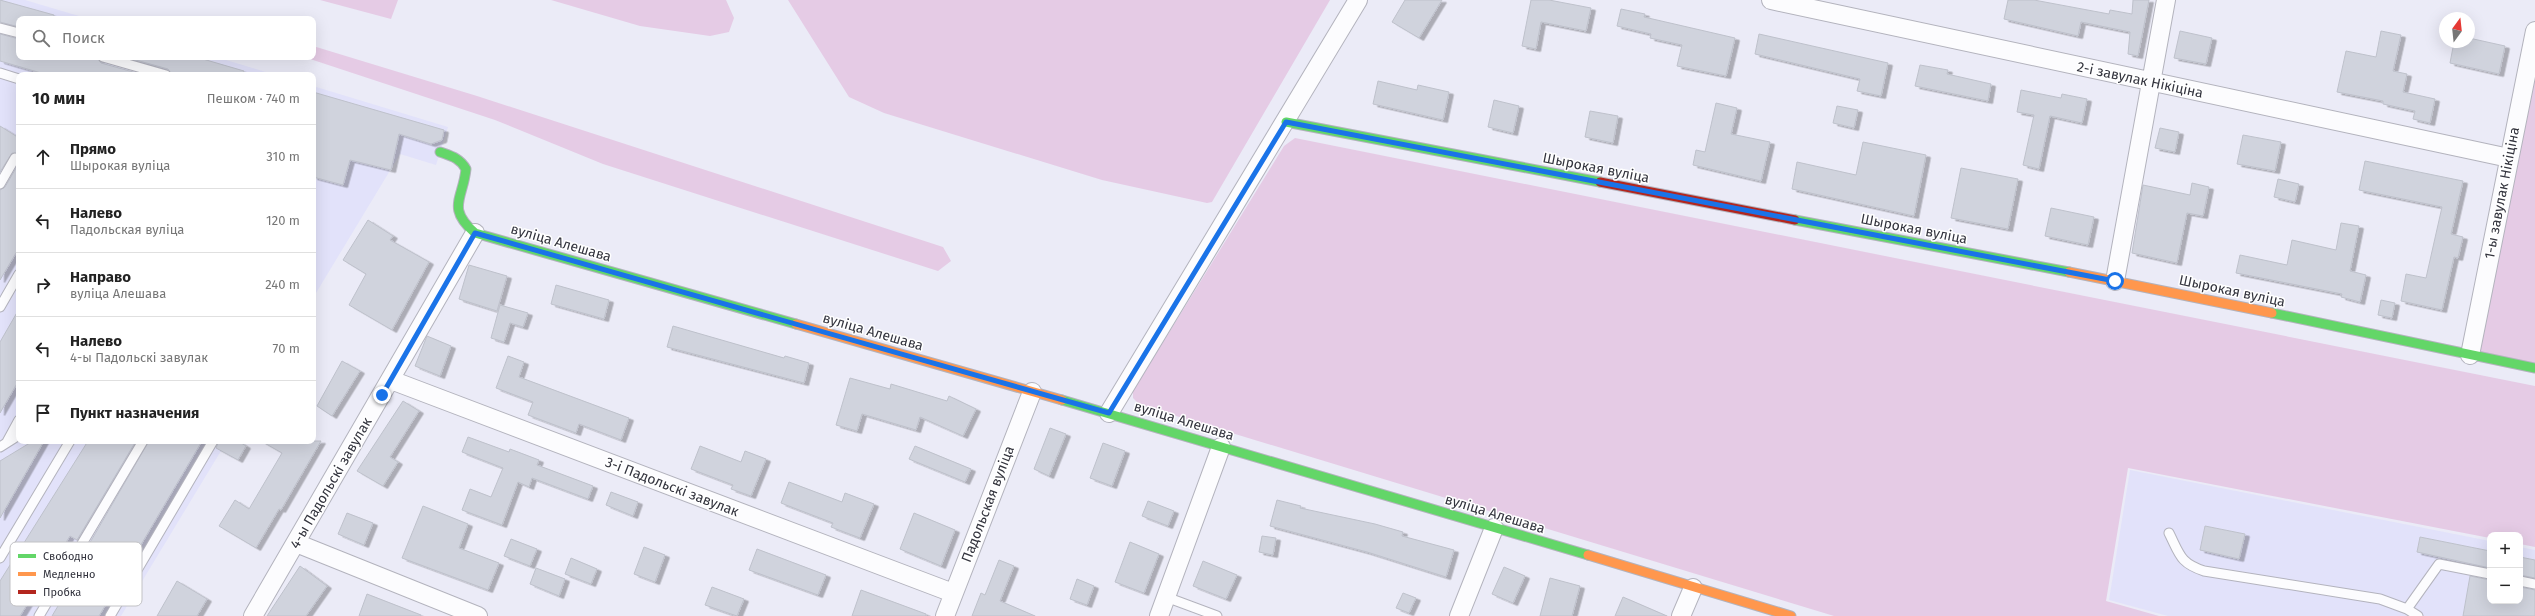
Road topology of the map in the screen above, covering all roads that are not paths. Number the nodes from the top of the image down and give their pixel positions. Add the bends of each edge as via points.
1 (1358, 0) edge
2 (1771, 0) edge
3 (2166, 0) edge
4 (0, 28) edge
5 (2535, 31) edge
6 (16, 32) edge
7 (114, 60) edge
8 (156, 72) edge
9 (0, 73) edge
10 (16, 78) edge
11 (2150, 83) junction
12 (1286, 122) junction
13 (440, 152) dead end
14 (15, 158) dead end
15 (2509, 158) junction
16 (0, 184) edge
17 (475, 233) junction
18 (16, 279) edge
19 (2115, 281) junction
20 (0, 306) edge
21 (2470, 355) junction
22 (2535, 368) edge
23 (391, 380) junction
24 (1032, 392) junction
25 (1109, 413) junction
26 (16, 424) edge
27 (16, 437) edge
28 (3, 444) edge
29 (68, 444) edge
30 (141, 444) edge
31 (211, 444) edge
32 (1221, 447) junction
33 (1494, 528) junction
34 (2169, 533) dead end
35 (83, 542) edge
36 (296, 543) junction
37 (0, 558) edge
38 (142, 562) edge
39 (2487, 573) edge
40 (2523, 582) edge
41 (2535, 584) edge
42 (1693, 588) junction
43 (953, 593) junction
44 (1166, 597) junction
45 (45, 606) edge
46 (116, 606) edge
47 (2407, 609) junction
48 (39, 616) edge
49 (110, 616) edge
50 (253, 616) edge
51 (478, 616) edge
52 (945, 616) edge
53 (1159, 616) edge
54 (1218, 616) edge
55 (1459, 616) edge
56 (1681, 616) edge
57 (1792, 616) edge
58 (2418, 616) edge

1 - 12 street
2 - 11 street, 2-і завулак Нікіціна via 1964,40
3 - 11 street
4 - 6 lane
5 - 15 street, 1-ы завулак Нікіціна
7 - 8 lane
9 - 10 lane
11 - 15 street, 2-і завулак Нікіціна
11 - 19 street
12 - 19 street, Шырокая вуліца
12 - 25 street
13 - 17 street via 460,159 466,165 467,173 459,198 458,211 463,222
14 - 16 lane
15 - 21 street, 1-ы завулак Нікіціна
17 - 23 street, 4-ы Падольскі завулак
17 - 24 street, вуліца Алешава
18 - 20 lane
19 - 21 street, Шырокая вуліца
21 - 22 street, Шырокая вуліца
23 - 36 street, 4-ы Падольскі завулак
23 - 43 street, 3-і Падольскі завулак
24 - 25 street, вуліца Алешава
24 - 43 street, Падольская вуліца
25 - 32 street, вуліца Алешава
26 - 28 lane
27 - 28 lane
29 - 37 lane
30 - 35 lane
31 - 38 lane
32 - 33 street, вуліца Алешава
32 - 44 street
33 - 42 street, вуліца Алешава
33 - 55 street
34 - 47 lane via 2183,561 2204,571 2380,599
36 - 50 street, 4-ы Падольскі завулак
36 - 51 street
39 - 47 lane via 2439,564
40 - 41 lane
42 - 56 street
42 - 57 street, вуліца Алешава
43 - 52 street, Падольская вуліца
44 - 53 street
44 - 54 lane
45 - 48 lane
46 - 49 lane
47 - 58 lane

